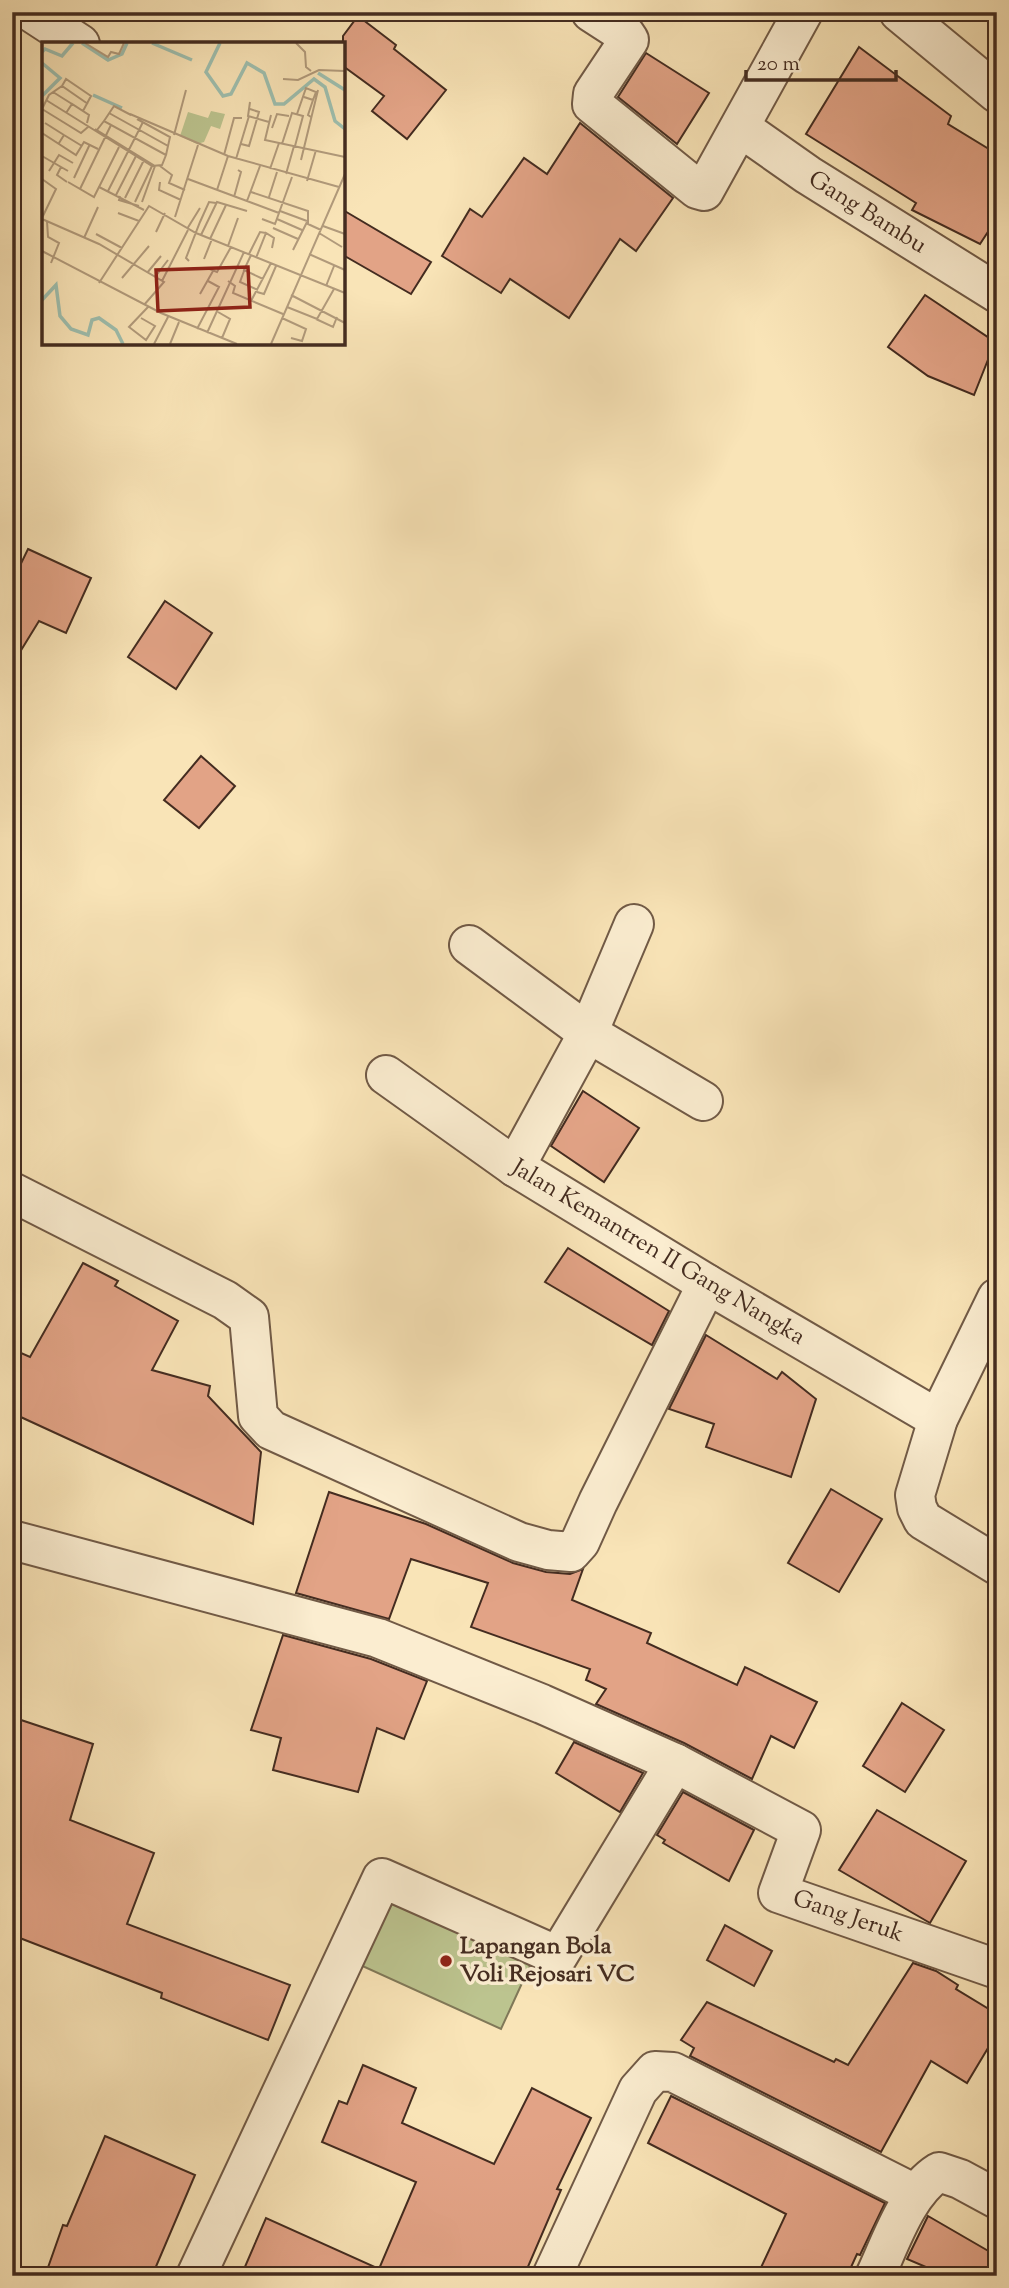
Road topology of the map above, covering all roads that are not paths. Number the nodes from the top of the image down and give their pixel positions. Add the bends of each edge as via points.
1 (31, 12) edge
2 (591, 12) edge
3 (803, 12) edge
4 (899, 12) edge
5 (77, 42) edge
6 (997, 93) edge
7 (741, 128) junction
8 (997, 293) edge
9 (635, 924) dead end
10 (468, 945) dead end
11 (588, 1032) junction
12 (386, 1074) dead end
13 (704, 1101) dead end
14 (515, 1167) junction
15 (12, 1192) edge
16 (707, 1284) junction
17 (997, 1298) edge
18 (939, 1419) junction
19 (12, 1540) edge
20 (997, 1565) edge
21 (675, 1763) junction
22 (997, 1969) edge
23 (915, 2194) junction
24 (997, 2199) edge
25 (877, 2275) edge
26 (196, 2276) edge
27 (552, 2276) edge

1 - 5 street
2 - 7 street via 629,40 593,94 592,104 697,189 706,190
3 - 7 street
4 - 6 street
7 - 8 street, Gang Bambu via 807,175
9 - 11 street
10 - 11 street
11 - 13 street
11 - 14 street
12 - 14 street, Jalan Kemantren II Gang Nangka
14 - 16 street, Jalan Kemantren II Gang Nangka
15 - 16 street via 225,1300 249,1317 258,1416 271,1430 519,1542 548,1550 571,1552 580,1542
16 - 18 street, Jalan Kemantren II Gang Nangka
17 - 18 street
18 - 20 street via 915,1495 917,1508 923,1520
19 - 21 street via 378,1638
21 - 22 street, Gang Jeruk via 802,1830 778,1893
21 - 26 street via 558,1956 382,1878
23 - 24 street via 939,2172
23 - 25 street
23 - 27 street via 673,2072 655,2071 638,2090

